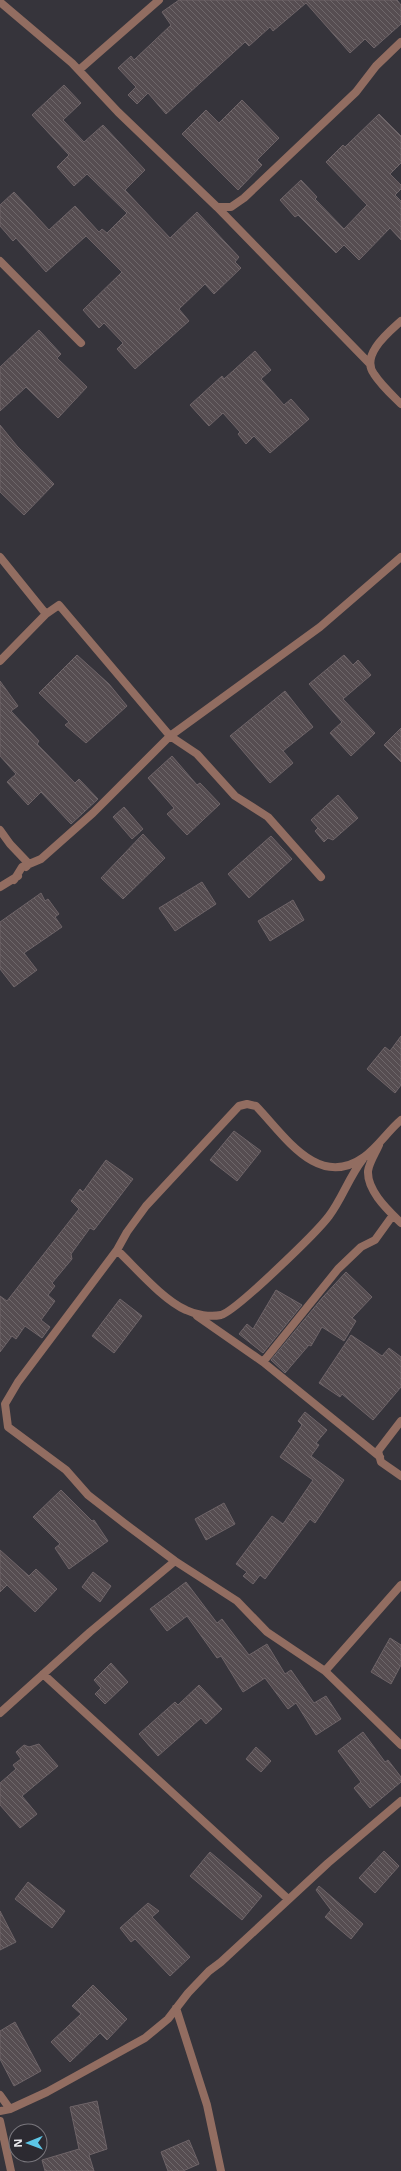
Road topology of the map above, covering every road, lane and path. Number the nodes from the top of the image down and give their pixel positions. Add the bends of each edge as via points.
1 (158, 0) edge
2 (0, 2) edge
3 (401, 42) edge
4 (80, 70) junction
5 (217, 207) junction
6 (0, 261) edge
7 (401, 321) edge
8 (81, 343) dead end
9 (370, 364) junction
10 (401, 404) edge
11 (0, 557) edge
12 (401, 557) edge
13 (46, 614) junction
14 (0, 661) edge
15 (170, 736) junction
16 (0, 830) edge
17 (321, 877) dead end
18 (14, 880) junction
19 (0, 887) edge
20 (401, 1120) edge
21 (380, 1142) junction
22 (365, 1157) junction
23 (393, 1215) junction
24 (401, 1223) edge
25 (117, 1250) junction
26 (190, 1312) junction
27 (263, 1362) junction
28 (2, 1403) edge
29 (401, 1421) edge
30 (380, 1457) junction
31 (401, 1476) edge
32 (175, 1562) junction
33 (401, 1585) edge
34 (326, 1671) junction
35 (43, 1674) junction
36 (0, 1713) edge
37 (401, 1745) edge
38 (401, 1801) edge
39 (288, 1899) junction
40 (176, 2008) junction
41 (0, 2094) edge
42 (10, 2109) junction
43 (0, 2111) edge
44 (0, 2121) edge
45 (11, 2171) edge
46 (222, 2171) edge

1 - 4 street
2 - 4 street
3 - 5 street via 376,66 356,92 244,198 231,207
4 - 5 street via 118,112
5 - 9 street
6 - 8 street
7 - 9 street via 381,339
9 - 10 street via 373,374
11 - 13 street
12 - 15 street via 320,627
13 - 14 street
13 - 15 street via 59,605
15 - 17 street via 198,754 235,796 268,817
15 - 18 street via 94,813 41,859 22,867
16 - 18 street via 29,864
18 - 19 street
20 - 21 street
21 - 22 street
21 - 23 street via 368,1171 373,1191
22 - 25 street via 349,1165 319,1165 308,1160 256,1106 239,1106 146,1206
22 - 26 street via 352,1174 329,1216 243,1301 222,1314 205,1316
23 - 24 street
23 - 27 street via 375,1240 361,1247 338,1269
25 - 26 street via 171,1301
25 - 28 street
26 - 27 street
27 - 30 street
28 - 32 street via 8,1427 66,1470 88,1495
29 - 30 street via 378,1451
30 - 31 street via 381,1462
32 - 34 street via 236,1601 267,1632
32 - 35 street
33 - 34 street
34 - 37 street
35 - 36 street
35 - 39 street
38 - 39 street
39 - 40 street via 209,1971
40 - 42 street via 168,2019 145,2038 47,2092
40 - 46 street via 207,2105
41 - 42 street
42 - 43 street
44 - 45 street

